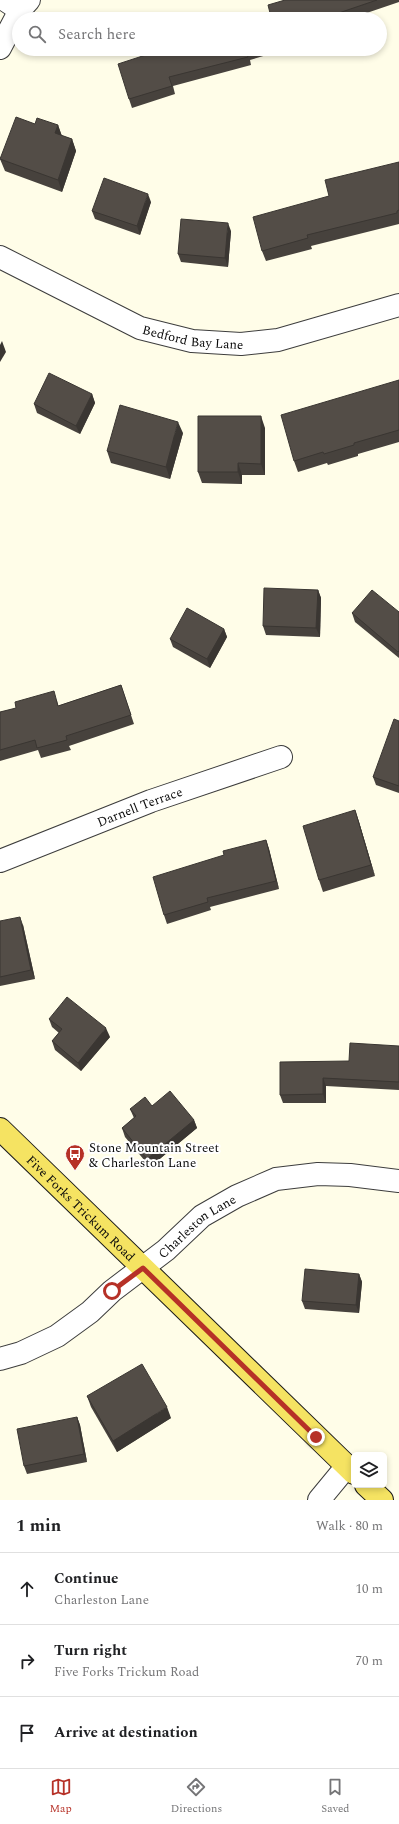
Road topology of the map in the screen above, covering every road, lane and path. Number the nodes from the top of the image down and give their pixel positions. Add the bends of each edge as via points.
1 (12, 18) edge
2 (0, 48) edge
3 (0, 257) edge
4 (399, 305) edge
5 (281, 757) dead end
6 (0, 861) edge
7 (0, 1129) edge
8 (399, 1181) edge
9 (143, 1268) junction
10 (0, 1359) edge
11 (350, 1470) edge
12 (369, 1488) edge
13 (320, 1500) edge
14 (382, 1500) edge

1 - 2 street
3 - 4 street, Bedford Bay Lane via 140,328 192,341 241,344 278,340
5 - 6 street, Darnell Terrace via 151,801
7 - 9 main road, Five Forks Trickum Road
8 - 9 street, Charleston Lane via 324,1174 276,1179 237,1196 202,1216
9 - 10 street, Charleston Lane via 57,1336 21,1353
9 - 11 main road, Five Forks Trickum Road
11 - 13 street
12 - 14 main road

